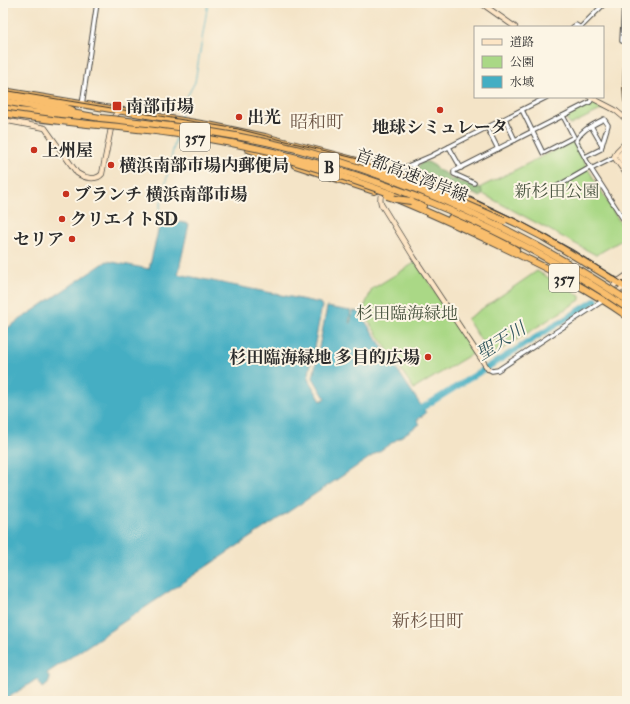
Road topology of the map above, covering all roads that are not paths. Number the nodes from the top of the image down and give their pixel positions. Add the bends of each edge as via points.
1 (97, 3) edge
2 (481, 3) edge
3 (605, 3) edge
4 (624, 3) edge
5 (514, 26) edge
6 (581, 26) edge
7 (624, 41) dead end
8 (627, 65) edge
9 (3, 91) edge
10 (545, 98) edge
11 (591, 98) edge
12 (627, 100) edge
13 (3, 102) edge
14 (82, 105) junction
15 (100, 107) junction
16 (522, 110) junction
17 (122, 111) junction
18 (3, 112) edge
19 (87, 116) junction
20 (563, 116) junction
21 (113, 118) junction
22 (505, 119) junction
23 (3, 120) edge
24 (627, 120) edge
25 (591, 126) junction
26 (111, 127) junction
27 (487, 127) junction
28 (533, 132) junction
29 (515, 140) junction
30 (627, 141) edge
31 (233, 143) junction
32 (602, 145) junction
33 (450, 147) junction
34 (627, 147) edge
35 (498, 149) junction
36 (617, 156) junction
37 (585, 157) junction
38 (415, 163) junction
39 (353, 166) junction
40 (461, 168) junction
41 (591, 168) junction
42 (627, 168) edge
43 (396, 171) junction
44 (627, 175) edge
45 (413, 177) junction
46 (474, 183) dead end
47 (549, 191) dead end
48 (381, 193) junction
49 (627, 225) edge
50 (566, 251) junction
51 (524, 257) junction
52 (603, 274) junction
53 (627, 275) edge
54 (617, 282) junction
55 (626, 287) edge
56 (604, 300) junction
57 (627, 300) edge
58 (627, 308) edge
59 (627, 316) edge
60 (488, 370) joint

1 - 14 street
2 - 5 street
3 - 6 street
4 - 7 street
8 - 12 highway
9 - 14 highway, 357
10 - 16 street
11 - 20 street via 590,102
11 - 24 street via 612,108
13 - 19 highway, 首都高速湾岸線 / B
13 - 19 highway via 57,116
13 - 19 highway via 62,106
14 - 15 highway, 357
15 - 17 highway, 357
15 - 21 street
16 - 22 street
16 - 28 street
17 - 21 street
17 - 43 highway, 357 via 265,137
18 - 26 highway, 357
18 - 31 highway, 首都高速湾岸線 / B, bridge via 65,122 170,132
19 - 39 highway, 首都高速湾岸線 / B, bridge via 244,138
20 - 28 street
20 - 28 street via 574,137 543,153
21 - 26 street
22 - 27 street
22 - 29 street
23 - 26 street via 45,128 77,173 95,178 103,172
25 - 32 street
25 - 32 street via 604,119 608,125
25 - 37 street via 580,133 576,141
26 - 48 highway, 357 via 169,133 224,143 262,153
27 - 33 street
27 - 35 street
28 - 29 street
29 - 35 street
30 - 36 street via 617,151
31 - 51 highway, 357, bridge via 411,201 507,244
31 - 58 highway, 首都高速湾岸線 / B, bridge via 340,170 438,205 522,246
32 - 37 street via 601,150
33 - 38 street
33 - 40 street
34 - 36 street
35 - 40 street
36 - 41 street
36 - 42 street
36 - 44 street
37 - 41 street
38 - 43 street
38 - 45 street
39 - 50 highway, B, bridge via 380,170 454,198
39 - 57 highway, 首都高速湾岸線 / B, bridge via 484,218 562,260
40 - 46 street via 454,171 454,174
41 - 47 street
41 - 49 street
43 - 45 highway, 357
43 - 48 street
45 - 50 highway, 357 via 498,214
48 - 51 highway, 357
48 - 60 street via 382,206
50 - 52 highway, 357
51 - 56 highway, 357
52 - 53 street via 618,278
52 - 54 highway, 357
53 - 54 street
54 - 55 highway, 357
54 - 56 street
55 - 56 street
56 - 59 highway, 357
56 - 60 street via 498,370

